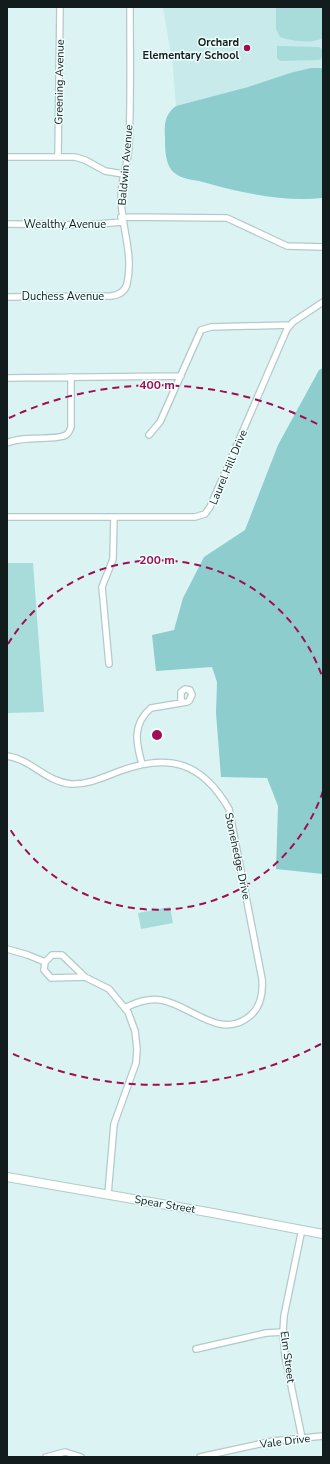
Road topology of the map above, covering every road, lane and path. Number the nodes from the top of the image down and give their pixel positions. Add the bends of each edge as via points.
1 (60, 7) edge
2 (130, 7) edge
3 (7, 157) edge
4 (58, 157) junction
5 (123, 174) junction
6 (122, 220) junction
7 (7, 224) edge
8 (323, 247) edge
9 (118, 295) joint
10 (7, 296) edge
11 (323, 302) edge
12 (290, 325) junction
13 (71, 376) junction
14 (180, 376) junction
15 (7, 378) edge
16 (149, 434) dead end
17 (7, 443) edge
18 (7, 517) edge
19 (114, 517) junction
20 (109, 664) dead end
21 (181, 703) dead end
22 (7, 756) edge
23 (142, 764) junction
24 (7, 949) edge
25 (45, 962) junction
26 (85, 977) junction
27 (125, 1008) junction
28 (7, 1177) edge
29 (108, 1194) junction
30 (302, 1230) junction
31 (323, 1234) edge
32 (283, 1332) junction
33 (196, 1349) dead end
34 (323, 1436) edge
35 (302, 1438) junction
36 (46, 1457) edge
37 (81, 1457) edge
38 (200, 1457) edge

1 - 4 street, Greening Avenue
2 - 5 street, Baldwin Avenue via 129,145
3 - 4 street
4 - 5 street via 80,158 105,171
5 - 6 street, Baldwin Avenue
6 - 7 street, Wealthy Avenue via 88,225
6 - 8 street, Wealthy Avenue via 227,218 287,246
6 - 9 street, Baldwin Avenue via 127,237 129,262 127,284
9 - 10 street, Duchess Avenue
11 - 12 street
12 - 14 street via 211,327 202,330
12 - 19 street, Laurel Hill Drive via 207,512 196,517
13 - 14 street
13 - 15 street
13 - 17 street via 71,427 68,434 20,439
14 - 16 street via 160,422
18 - 19 street, Laurel Hill Drive
19 - 20 street via 113,558 102,587
21 - 23 street via 150,708 139,723 136,738
22 - 23 street, Stonehedge Drive via 23,760 54,780 73,784 102,778
23 - 27 street, Stonehedge Drive via 168,761 186,767 210,784 229,809 263,987 260,1002 253,1013 240,1022 228,1025 212,1023 169,1002 158,1000 141,1001
24 - 25 street
25 - 26 street via 50,956 60,954
25 - 26 street via 45,973 51,978
26 - 27 street via 109,989
27 - 29 street via 135,1031 137,1056 114,1124
28 - 29 main road, Spear Street
29 - 30 main road, Spear Street
30 - 31 main road, Spear Street
30 - 32 street, Elm Street
32 - 33 street via 266,1333
32 - 35 street, Elm Street via 285,1356
34 - 35 street, Vale Drive
35 - 38 street, Vale Drive via 273,1441
36 - 37 street via 65,1452

